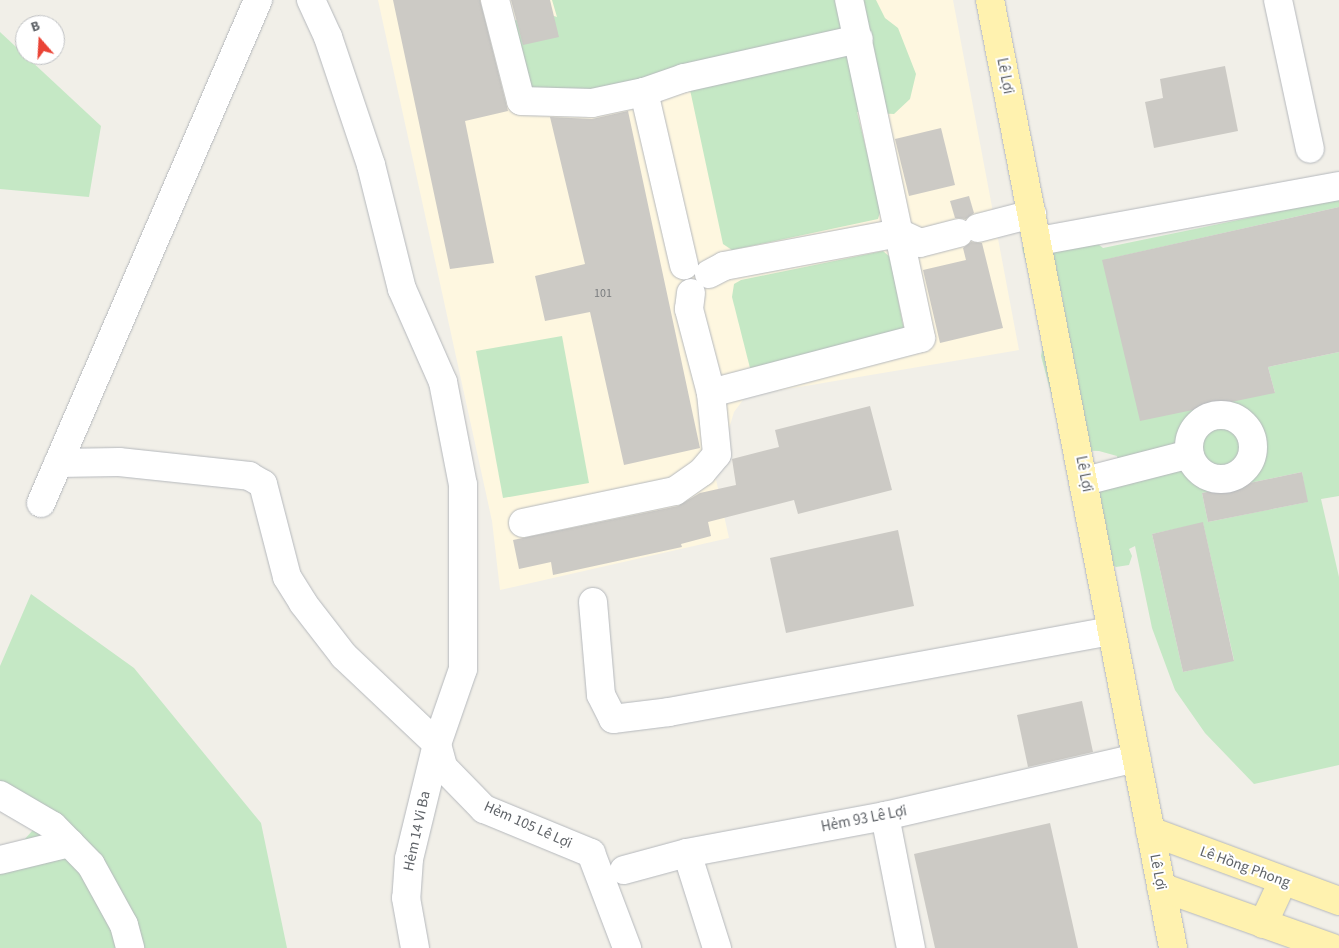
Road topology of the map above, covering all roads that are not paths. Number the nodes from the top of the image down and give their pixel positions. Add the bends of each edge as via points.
1 (258, 0) edge
2 (311, 0) edge
3 (496, 0) edge
4 (849, 0) edge
5 (990, 0) edge
6 (1278, 0) edge
7 (859, 39) junction
8 (644, 92) junction
9 (1310, 148) dead end
10 (1339, 186) edge
11 (1032, 214) junction
12 (899, 233) junction
13 (1039, 241) junction
14 (694, 277) junction
15 (711, 394) junction
16 (1190, 454) dead end
17 (58, 463) junction
18 (1085, 481) junction
19 (41, 503) dead end
20 (523, 523) dead end
21 (593, 602) dead end
22 (1111, 631) junction
23 (437, 744) junction
24 (1136, 758) junction
25 (0, 795) edge
26 (885, 816) junction
27 (1150, 832) junction
28 (70, 843) junction
29 (688, 853) junction
30 (0, 860) edge
31 (624, 870) dead end
32 (1283, 881) junction
33 (1161, 887) junction
34 (1339, 902) edge
35 (1263, 924) junction
36 (1327, 946) edge
37 (130, 948) edge
38 (415, 948) edge
39 (627, 948) edge
40 (717, 948) edge
41 (911, 948) edge
42 (1173, 948) edge
43 (1276, 948) edge

1 - 17 street
2 - 23 street, Hẻm 14 Vi Ba via 328,37 371,165 402,289 443,382 463,485 463,669
3 - 8 street via 521,101 592,102
4 - 7 street
5 - 11 main road, Lê Lợi
6 - 9 street
7 - 8 street via 684,78
7 - 12 street
8 - 14 street
10 - 13 street
11 - 12 street via 920,243
11 - 13 main road, Lê Lợi
12 - 14 street via 724,266
12 - 15 street via 921,338
13 - 18 main road, Lê Lợi
14 - 15 street via 689,309
15 - 20 street via 717,454 702,472 675,491
16 - 18 street
17 - 19 street
17 - 23 street via 119,462 249,476 263,484 287,577 303,604 344,656
18 - 22 main road, Lê Lợi
21 - 22 street via 601,695 613,719 669,712
22 - 24 main road, Lê Lợi
23 - 38 street, Hẻm 14 Vi Ba via 409,859 406,898
23 - 39 street, Hẻm 105 Lê Lợi via 443,767 484,808 591,853
24 - 26 street, Hẻm 93 Lê Lợi
24 - 27 main road, Lê Lợi
25 - 28 street via 53,826
26 - 29 street, Hẻm 93 Lê Lợi
26 - 41 street
27 - 32 main road, Lê Hồng Phong
27 - 33 main road, Lê Lợi
28 - 30 street
28 - 37 street via 91,865 124,925
29 - 31 street, Hẻm 93 Lê Lợi
29 - 40 street
32 - 34 main road, Lê Hồng Phong
32 - 35 main road
33 - 35 main road
33 - 42 main road, Lê Lợi
35 - 36 main road
36 - 43 main road via 1298,944

